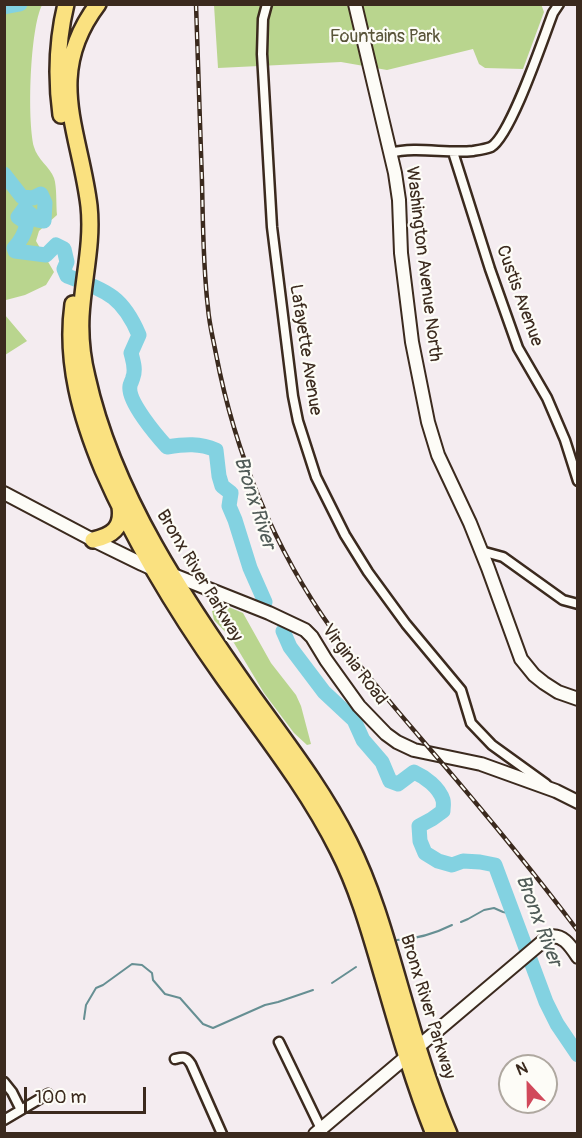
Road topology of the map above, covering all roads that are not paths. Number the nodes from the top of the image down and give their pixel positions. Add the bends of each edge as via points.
1 (66, 4) edge
2 (98, 4) edge
3 (267, 4) edge
4 (355, 4) edge
5 (559, 4) edge
6 (453, 152) junction
7 (390, 153) junction
8 (83, 269) junction
9 (79, 297) junction
10 (578, 481) edge
11 (4, 493) edge
12 (119, 504) junction
13 (93, 540) junction
14 (481, 551) junction
15 (153, 569) junction
16 (171, 574) junction
17 (578, 604) edge
18 (578, 699) edge
19 (556, 791) junction
20 (578, 802) edge
21 (578, 957) edge
22 (279, 1042) dead end
23 (412, 1051) junction
24 (175, 1059) dead end
25 (4, 1082) edge
26 (48, 1094) dead end
27 (21, 1110) junction
28 (4, 1120) edge
29 (319, 1132) edge
30 (222, 1134) edge
31 (434, 1134) edge
32 (449, 1134) edge

1 - 8 highway, Bronx River Parkway via 59,39 58,84 80,210
2 - 8 highway, Bronx River Parkway via 75,45 69,81 71,117 89,204 90,242
3 - 19 street, Lafayette Avenue via 262,54 272,227 293,396 316,477 368,572 461,690 471,723 492,745
4 - 7 street, Washington Avenue North
5 - 6 street via 518,105 498,140 480,150
6 - 7 street
6 - 10 street, Custis Avenue via 518,348 547,398
7 - 14 street, Washington Avenue North via 399,200 406,302 428,422 438,455
8 - 9 highway, Bronx River Parkway
9 - 12 highway, Bronx River Parkway via 71,320 70,342 75,387 90,438
9 - 16 highway, Bronx River Parkway via 84,361 98,419 126,488
11 - 13 street, Virginia Road
12 - 13 highway via 116,529
12 - 15 highway, Bronx River Parkway
13 - 15 street, Virginia Road
14 - 17 street via 503,557 563,600
14 - 18 street, Washington Avenue North via 521,659 544,683
15 - 16 street, Virginia Road
15 - 23 highway, Bronx River Parkway via 198,642 302,788 333,839 349,873
16 - 19 street, Virginia Road via 309,633 359,706 397,742 414,750 481,764
16 - 23 highway, Bronx River Parkway via 344,831 373,899
19 - 20 street, Virginia Road
21 - 23 street via 559,936 548,937
22 - 29 street
23 - 29 street
23 - 31 highway, Bronx River Parkway
23 - 32 highway, Bronx River Parkway
24 - 30 street via 188,1059
25 - 27 street
26 - 27 street
27 - 28 street

